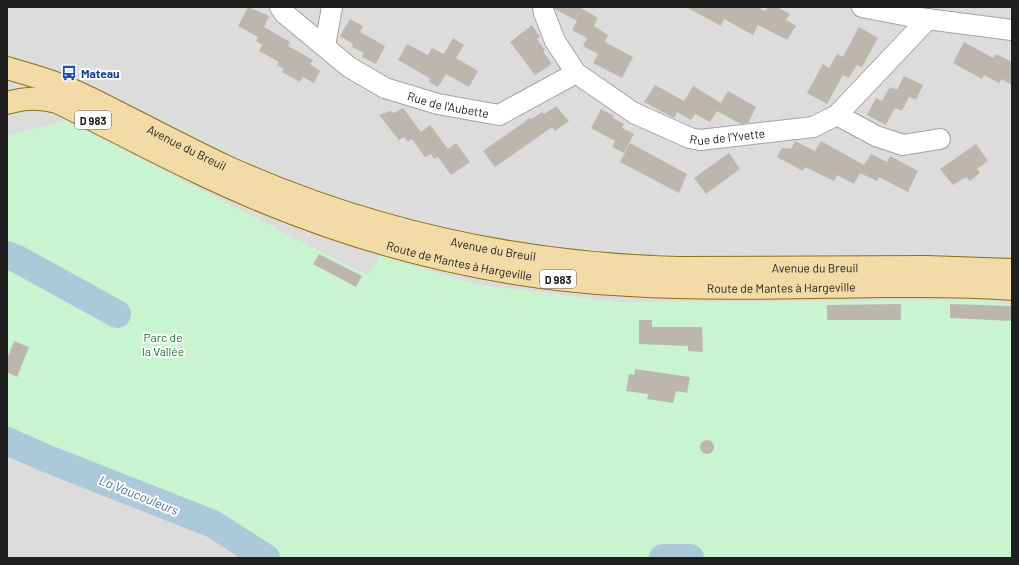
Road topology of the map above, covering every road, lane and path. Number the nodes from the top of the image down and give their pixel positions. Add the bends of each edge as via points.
1 (280, 7) edge
2 (332, 7) edge
3 (543, 7) edge
4 (862, 7) edge
5 (928, 19) junction
6 (1012, 30) edge
7 (324, 46) junction
8 (7, 68) edge
9 (576, 72) junction
10 (7, 103) edge
11 (836, 115) junction
12 (940, 139) dead end
13 (1012, 270) edge
14 (1012, 289) edge

1 - 7 street, Rue de l'Aubette
2 - 7 street
3 - 9 street, Rue de l'Yvette via 555,41
4 - 5 street
5 - 6 street
5 - 11 street, Rue de l'Yvette
7 - 9 street, Rue de l'Aubette via 349,67 386,88 438,104 499,115
8 - 13 main road, Avenue du Breuil via 69,88 228,167 311,201 459,243 549,259 642,267 957,267
9 - 11 street, Rue de l'Yvette via 634,113 700,140 813,127
10 - 14 main road, Route de Mantes à Hargeville / D 983 via 30,98 57,102 190,169 296,215 397,247 484,267 533,276 628,285 968,286
11 - 12 street via 876,136 903,145

